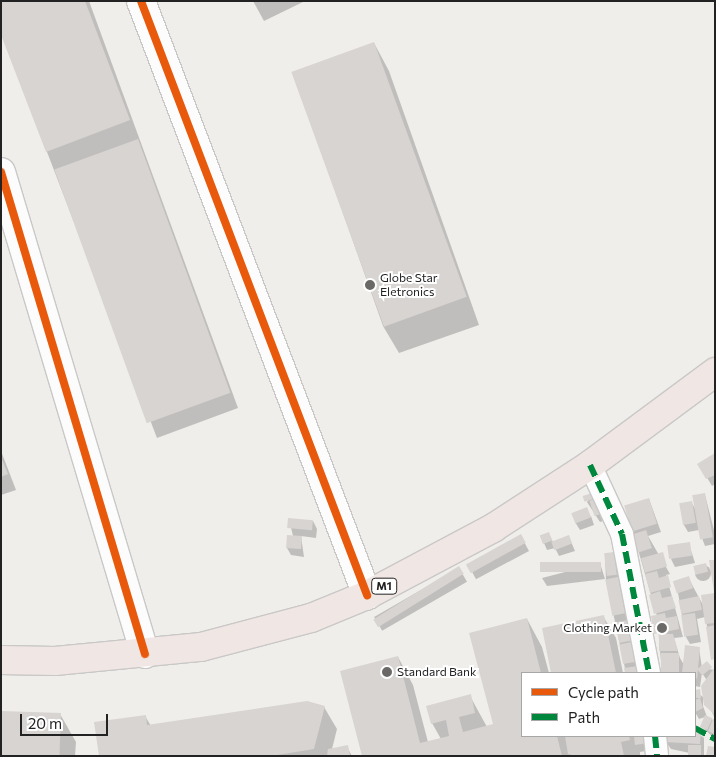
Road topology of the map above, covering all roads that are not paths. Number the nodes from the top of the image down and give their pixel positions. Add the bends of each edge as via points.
1 (141, 1) edge
2 (1, 172) edge
3 (715, 372) edge
4 (590, 465) junction
5 (367, 595) junction
6 (145, 654) junction
7 (1, 660) edge
8 (649, 672) edge
9 (655, 737) edge
10 (657, 756) edge

1 - 5 street
2 - 6 street
3 - 4 highway, M1
4 - 5 highway, M1 via 492,528
4 - 8 street via 622,534
5 - 6 highway, M1 via 254,635
6 - 7 highway, M1
9 - 10 street

